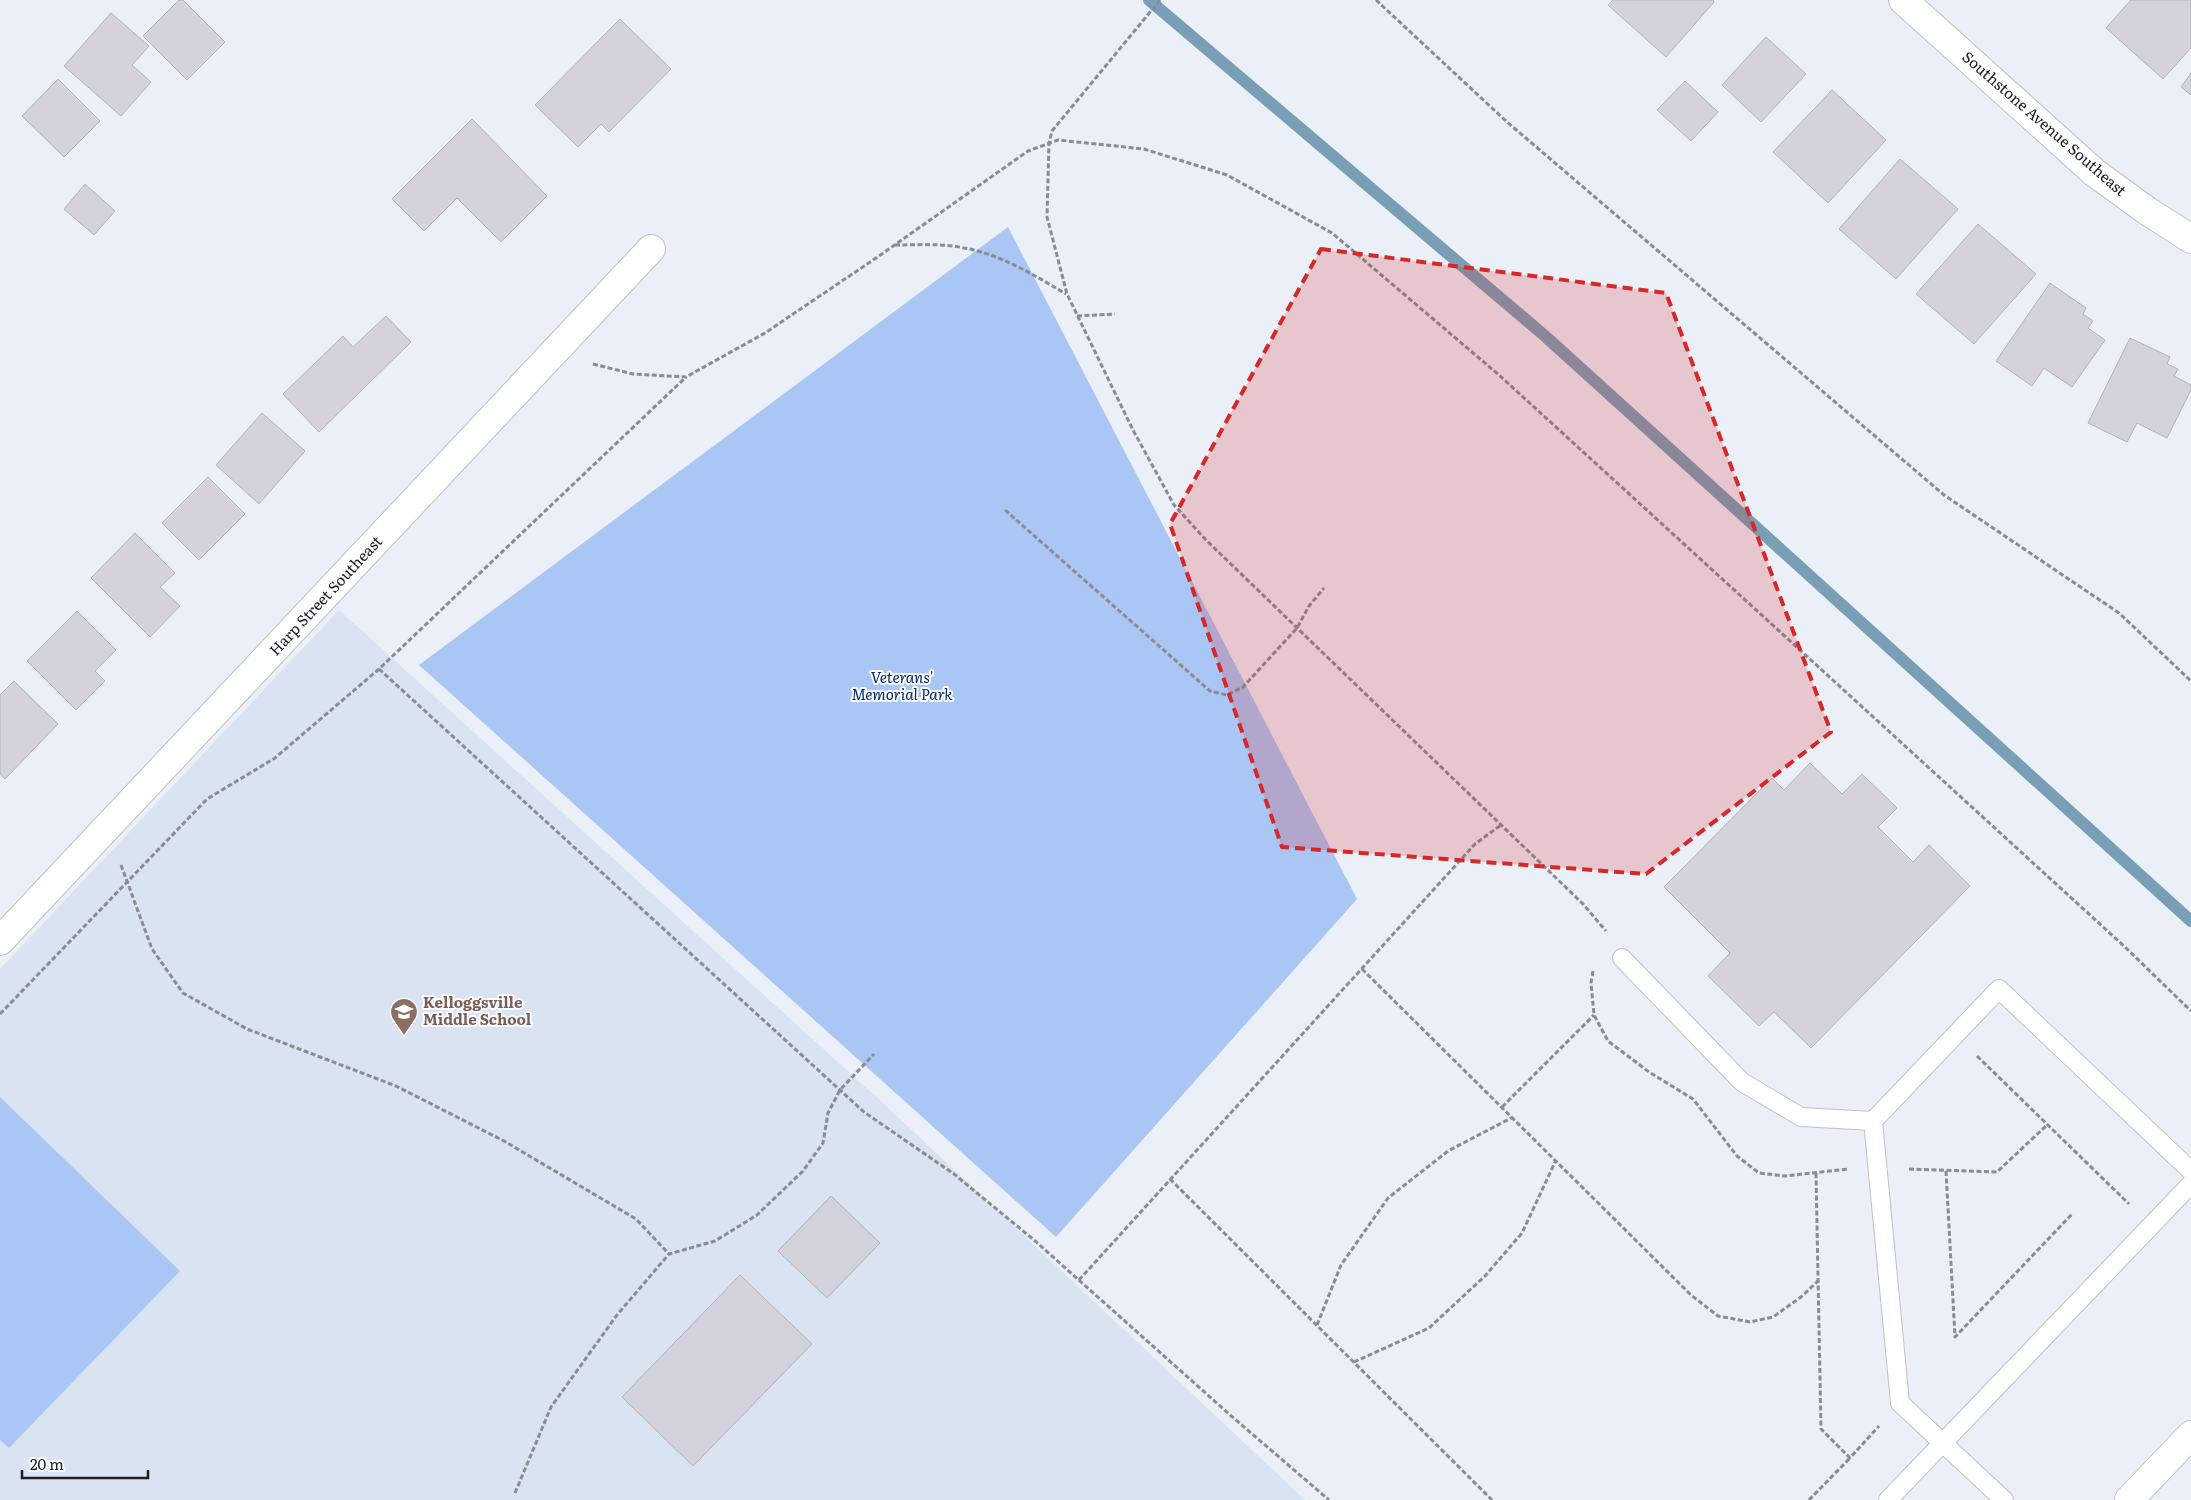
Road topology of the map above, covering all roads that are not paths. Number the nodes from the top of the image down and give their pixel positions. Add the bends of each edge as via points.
1 (1903, 0) edge
2 (2191, 239) edge
3 (651, 249) dead end
4 (0, 941) edge
5 (1622, 958) dead end
6 (1873, 1121) junction
7 (2191, 1170) edge
8 (2191, 1184) edge
9 (2191, 1435) edge
10 (1943, 1443) junction
11 (1888, 1500) edge
12 (2004, 1500) edge
13 (2129, 1500) edge

1 - 2 street, Southstone Avenue Southeast via 2095,173
3 - 4 street, Harp Street Southeast
5 - 6 lane via 1742,1082 1801,1118
6 - 7 lane via 1999,989
6 - 10 lane via 1900,1403
8 - 10 lane
9 - 13 street
10 - 11 lane
10 - 12 lane

